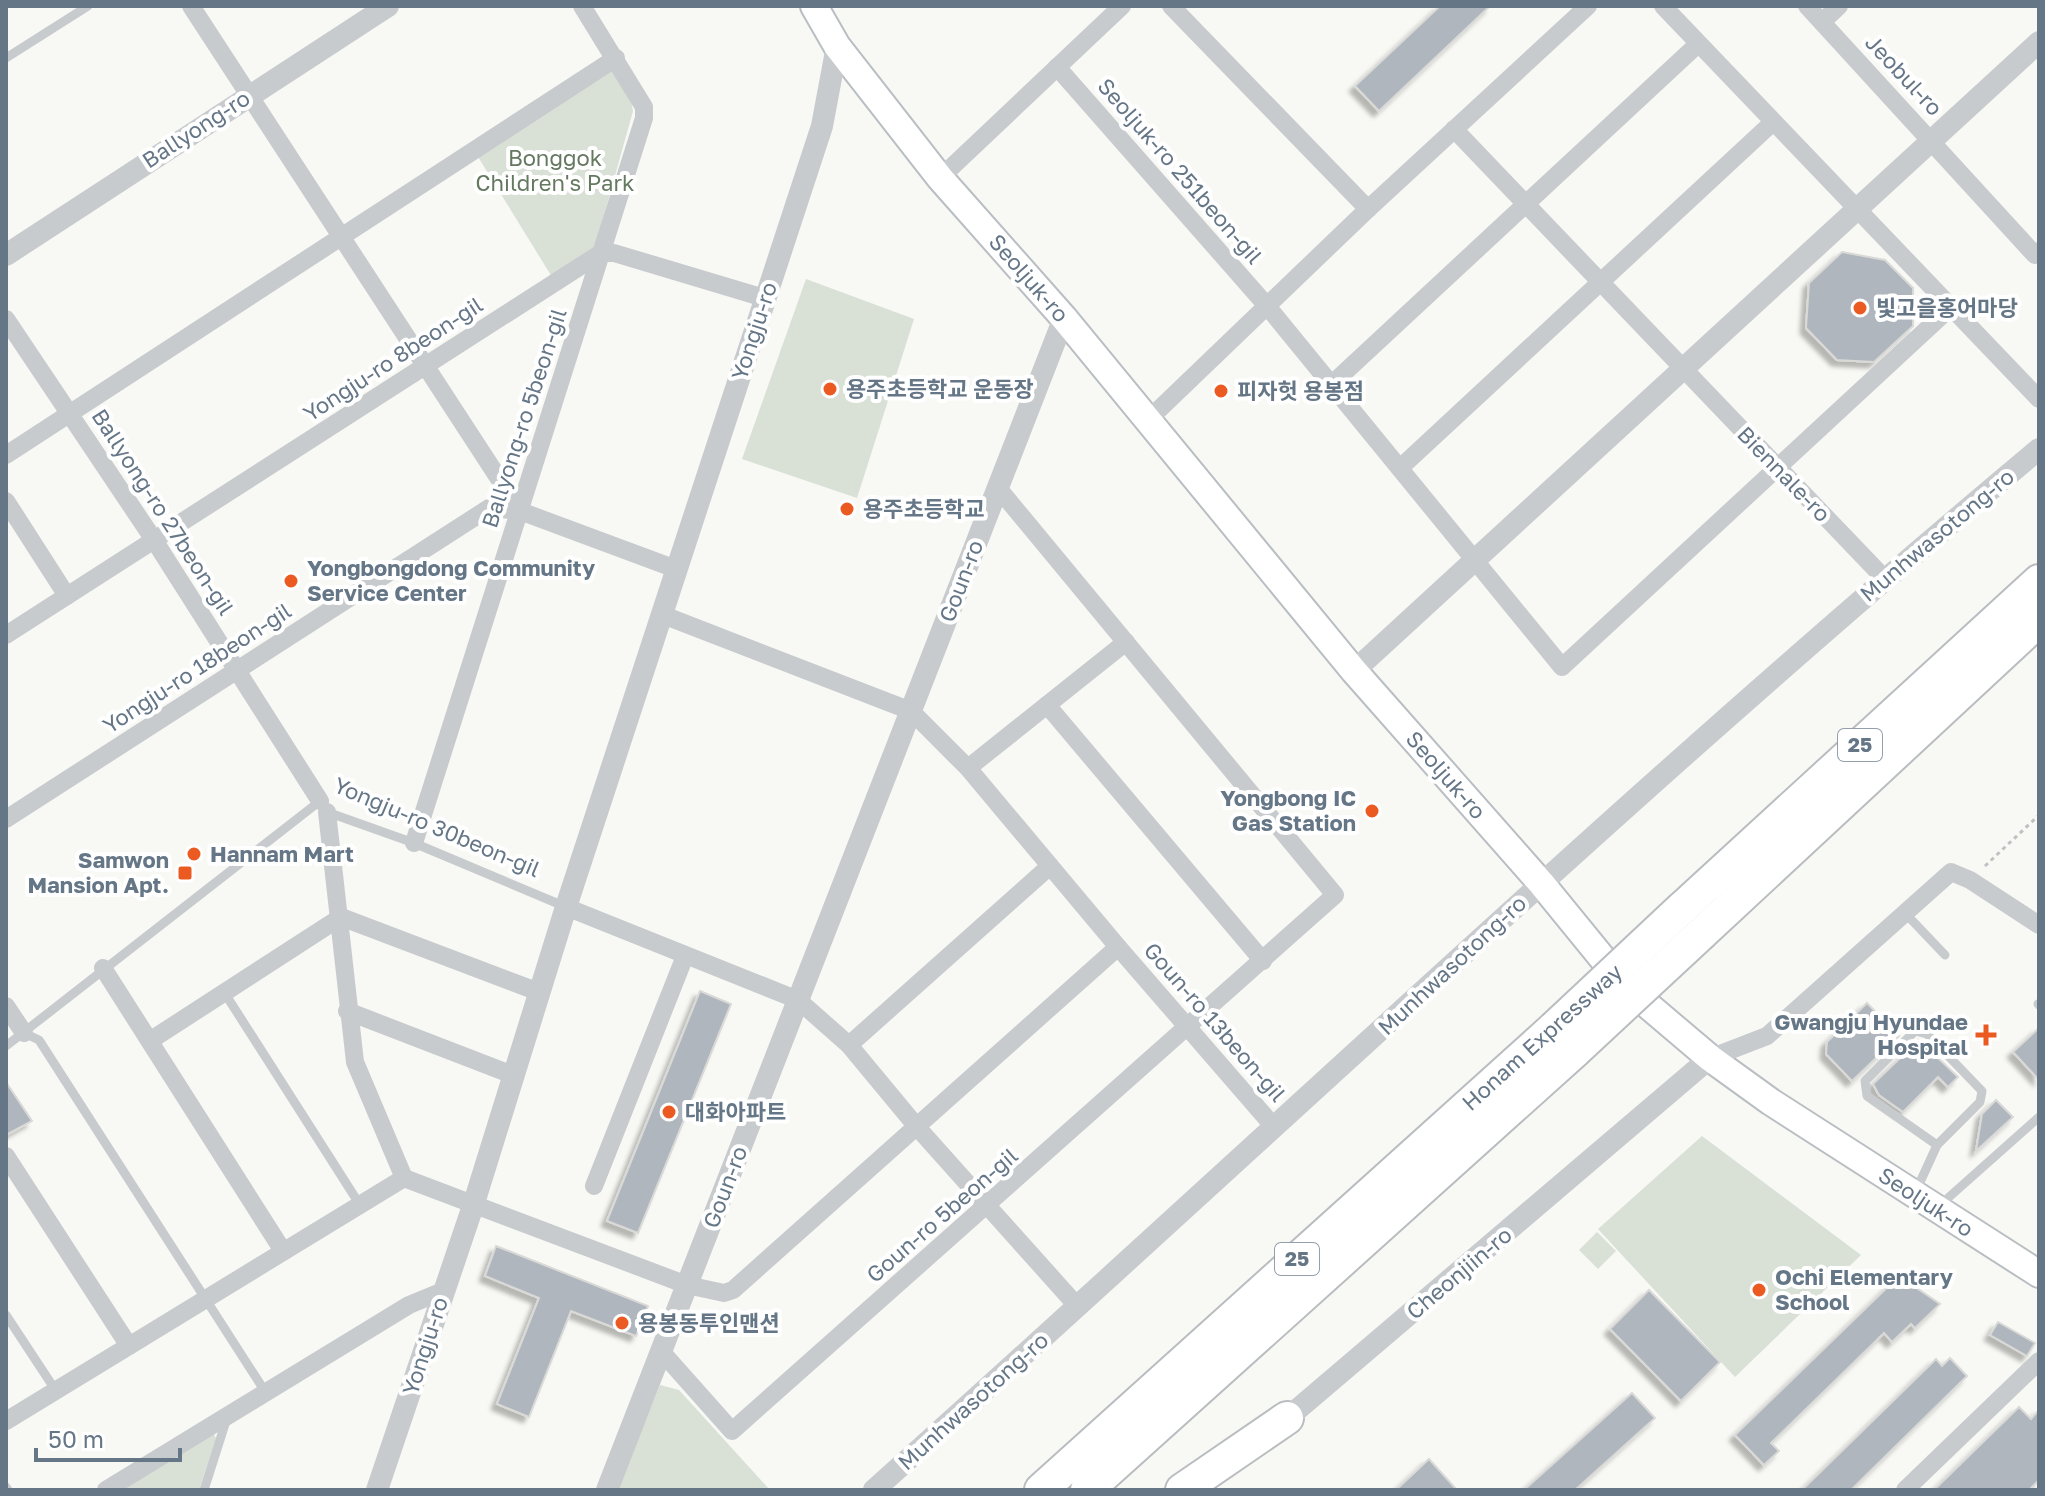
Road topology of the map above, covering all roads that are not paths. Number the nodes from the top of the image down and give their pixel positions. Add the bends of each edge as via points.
1 (88, 6) edge
2 (191, 6) edge
3 (388, 6) edge
4 (582, 6) edge
5 (814, 6) edge
6 (1122, 6) edge
7 (1171, 6) edge
8 (1588, 6) edge
9 (1663, 6) edge
10 (1807, 6) edge
11 (1839, 6) edge
12 (1822, 22) junction
13 (2039, 42) edge
14 (1698, 44) junction
15 (837, 46) junction
16 (6, 58) edge
17 (616, 58) junction
18 (1057, 67) junction
19 (248, 96) junction
20 (1772, 123) junction
21 (1454, 129) junction
22 (1933, 141) junction
23 (940, 178) junction
24 (1526, 205) junction
25 (1368, 209) junction
26 (1857, 210) junction
27 (340, 237) junction
28 (2039, 251) edge
29 (601, 253) junction
30 (6, 255) edge
31 (1600, 282) junction
32 (764, 298) junction
33 (1267, 306) junction
34 (1951, 307) junction
35 (1064, 318) junction
36 (6, 319) edge
37 (425, 366) junction
38 (1683, 369) junction
39 (1332, 384) junction
40 (2039, 399) edge
41 (68, 412) junction
42 (1148, 420) junction
43 (2039, 449) edge
44 (6, 455) edge
45 (1778, 467) junction
46 (1400, 468) junction
47 (998, 488) junction
48 (6, 501) edge
49 (520, 511) junction
50 (154, 540) junction
51 (1476, 560) junction
52 (676, 569) junction
53 (1884, 578) junction
54 (2039, 581) edge
55 (67, 596) junction
56 (663, 615) junction
57 (2039, 620) edge
58 (6, 635) edge
59 (1126, 642) junction
60 (237, 670) junction
61 (1354, 671) junction
62 (1047, 705) junction
63 (911, 711) junction
64 (968, 768) junction
65 (323, 807) junction
66 (6, 819) edge
67 (414, 843) junction
68 (1050, 866) junction
69 (1541, 883) junction
70 (566, 907) junction
71 (1905, 913) junction
72 (341, 917) junction
73 (1692, 921) junction
74 (2039, 925) edge
75 (1118, 947) junction
76 (1945, 955) dead end
77 (685, 956) junction
78 (1263, 961) junction
79 (103, 968) junction
80 (223, 991) junction
81 (539, 992) junction
82 (798, 1000) junction
83 (6, 1006) edge
84 (347, 1011) junction
85 (1188, 1028) junction
86 (24, 1033) junction
87 (1564, 1039) junction
88 (151, 1040) junction
89 (849, 1045) junction
90 (6, 1046) edge
91 (1710, 1058) junction
92 (513, 1075) junction
93 (2039, 1117) edge
94 (917, 1127) junction
95 (1275, 1128) junction
96 (1937, 1145) junction
97 (6, 1156) edge
98 (404, 1178) junction
99 (594, 1186) dead end
100 (1925, 1202) junction
101 (474, 1203) junction
102 (360, 1205) junction
103 (987, 1207) junction
104 (283, 1251) junction
105 (2039, 1274) edge
106 (687, 1285) junction
107 (443, 1291) junction
108 (207, 1298) junction
109 (1078, 1307) junction
110 (6, 1315) edge
111 (129, 1346) junction
112 (660, 1350) junction
113 (2039, 1361) edge
114 (56, 1391) junction
115 (266, 1393) junction
116 (227, 1418) junction
117 (1287, 1418) junction
118 (6, 1421) edge
119 (1911, 1488) edge
120 (106, 1490) edge
121 (204, 1490) edge
122 (378, 1490) edge
123 (607, 1490) edge
124 (874, 1490) edge
125 (1041, 1490) edge
126 (1087, 1490) edge
127 (1182, 1490) edge
128 (1210, 1490) edge

1 - 16 lane
2 - 19 street
3 - 19 street, Ballyong-ro
4 - 17 street, Ballyong-ro 5beon-gil
5 - 15 main road, Seoljuk-ro
6 - 18 street
7 - 25 street
8 - 21 street
9 - 14 street
10 - 12 street, Jeobul-ro
11 - 12 street
12 - 22 street, Jeobul-ro
13 - 22 street
14 - 20 street
14 - 24 street
15 - 23 main road, Seoljuk-ro
15 - 32 street, Yongju-ro via 822,126
17 - 27 street, Ballyong-ro 27beon-gil
17 - 29 street, Ballyong-ro 5beon-gil via 644,107 644,118
18 - 23 street
18 - 33 street, Seoljuk-ro 251beon-gil
19 - 27 street
19 - 30 street, Ballyong-ro
20 - 26 street
20 - 31 street
21 - 24 street
21 - 25 street
22 - 26 street
22 - 28 street, Jeobul-ro via 2035,255
23 - 35 main road, Seoljuk-ro
24 - 31 street, Biennale-ro
24 - 39 street
25 - 33 street
26 - 34 street
26 - 38 street
27 - 37 street
27 - 41 street, Ballyong-ro 27beon-gil
29 - 32 street
29 - 37 street, Yongju-ro 8beon-gil
29 - 49 street, Ballyong-ro 5beon-gil
31 - 38 street, Biennale-ro
31 - 46 street
32 - 52 street, Yongju-ro
33 - 39 street, Seoljuk-ro 251beon-gil
33 - 42 street
34 - 40 street
34 - 45 street
35 - 42 main road, Seoljuk-ro
35 - 47 street, Goun-ro
36 - 41 street, Ballyong-ro 27beon-gil
37 - 49 street
37 - 50 street, Yongju-ro 8beon-gil
38 - 45 street, Biennale-ro
38 - 51 street
39 - 46 street, Seoljuk-ro 251beon-gil
41 - 44 street, Ballyong-ro 27beon-gil
41 - 50 street, Ballyong-ro 27beon-gil
42 - 61 main road, Seoljuk-ro
43 - 53 street, Munhwasotong-ro
45 - 51 street via 1562,667
45 - 53 street, Biennale-ro
46 - 51 street
47 - 59 street, Goun-ro 5beon-gil
47 - 63 street, Goun-ro
48 - 55 street
49 - 52 street, Yongju-ro 18beon-gil
49 - 60 street, Yongju-ro 18beon-gil via 489,508
49 - 67 street, Ballyong-ro 5beon-gil
50 - 55 street, Yongju-ro 8beon-gil
50 - 60 street, Ballyong-ro 27beon-gil
51 - 61 street
52 - 56 street, Yongju-ro
53 - 69 street, Munhwasotong-ro
54 - 73 highway, Honam Expressway / 25
55 - 58 street, Yongju-ro 8beon-gil
56 - 63 street
56 - 70 street, Yongju-ro
57 - 73 highway, Honam Expressway / 25
59 - 62 street
59 - 78 street, Goun-ro 5beon-gil via 1335,895
60 - 65 street, Ballyong-ro 27beon-gil
60 - 66 street, Yongju-ro 18beon-gil
61 - 69 main road, Seoljuk-ro
62 - 64 street
62 - 78 street
63 - 64 street, Goun-ro 13beon-gil
63 - 82 street, Goun-ro
64 - 68 street, Goun-ro 13beon-gil
65 - 67 lane, Yongju-ro 30beon-gil
65 - 72 street
65 - 79 lane, Yongju-ro 30beon-gil
67 - 70 lane, Yongju-ro 30beon-gil
68 - 75 street, Goun-ro 13beon-gil
68 - 89 street
69 - 91 main road, Seoljuk-ro via 1625,986
69 - 95 street, Munhwasotong-ro
70 - 77 street
70 - 81 street, Yongju-ro
71 - 74 street via 1951,872
71 - 76 lane
71 - 91 street via 1767,1036
72 - 80 street
72 - 81 street
72 - 84 street
73 - 87 highway, Honam Expressway / 25, bridge
75 - 85 street, Goun-ro 13beon-gil
75 - 94 street, Goun-ro 13beon-gil
77 - 82 street
77 - 99 street
78 - 85 street, Goun-ro 5beon-gil
79 - 86 lane, Yongju-ro 30beon-gil
79 - 88 street
80 - 88 street
80 - 102 lane
81 - 92 street, Yongju-ro
82 - 89 street
82 - 106 street, Goun-ro
83 - 86 street
84 - 92 street
84 - 98 street via 355,1062
85 - 95 street, Goun-ro 13beon-gil
85 - 103 street, Goun-ro 5beon-gil
86 - 90 lane, Yongju-ro 30beon-gil
86 - 108 lane via 39,1040
87 - 125 highway, Honam Expressway / 25
87 - 126 highway, Honam Expressway / 25
88 - 104 street
89 - 94 street
91 - 100 main road, Seoljuk-ro
91 - 117 street, Cheonjiin-ro
92 - 101 street, Yongju-ro
93 - 100 lane
94 - 103 street
94 - 106 street, Goun-ro 13beon-gil via 733,1290
95 - 109 street, Munhwasotong-ro
96 - 96 lane via 1980,1102 1982,1091 1927,1034 1915,1031 1865,1081 1867,1096
96 - 100 lane
97 - 111 street
98 - 101 street
98 - 102 street
100 - 105 main road, Seoljuk-ro
101 - 106 street
101 - 107 street, Yongju-ro
102 - 104 street
103 - 109 street
103 - 112 street, Goun-ro 5beon-gil via 732,1431
104 - 108 street
106 - 112 street, Goun-ro
107 - 115 street via 409,1305
107 - 122 street, Yongju-ro
108 - 111 street
108 - 115 lane
109 - 124 street, Munhwasotong-ro
110 - 114 lane
111 - 114 street
112 - 123 street, Goun-ro
113 - 119 street
114 - 118 street
115 - 116 street
116 - 120 street
116 - 121 lane
117 - 127 highway
117 - 128 street, Cheonjiin-ro

